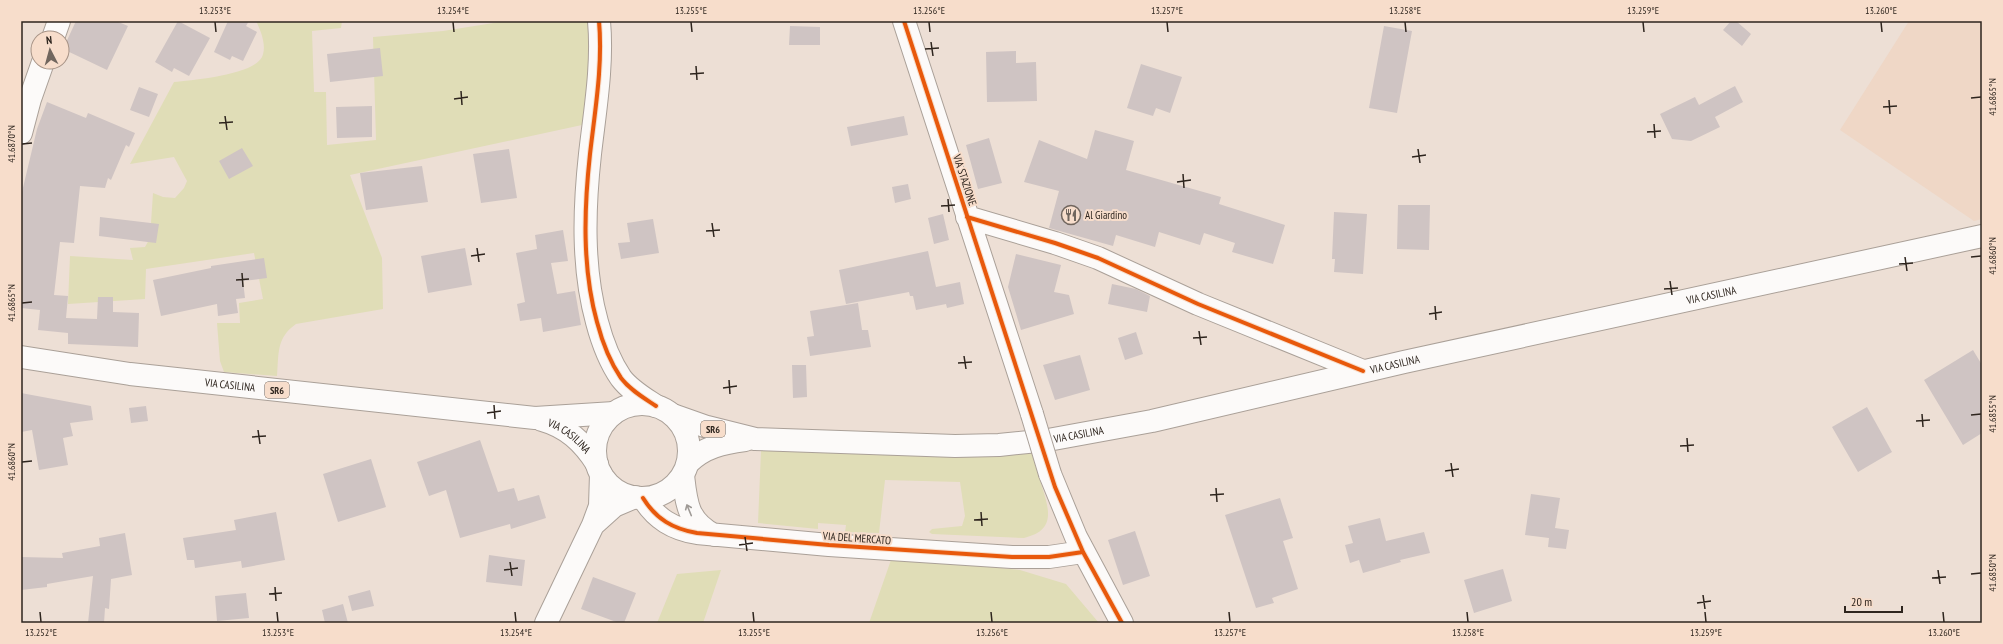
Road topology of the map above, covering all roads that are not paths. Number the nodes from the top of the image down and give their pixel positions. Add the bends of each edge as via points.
1 (599, 21) edge
2 (904, 21) edge
3 (40, 70) edge
4 (21, 132) edge
5 (967, 217) junction
6 (1982, 236) edge
7 (21, 357) edge
8 (1363, 371) junction
9 (621, 378) junction
10 (664, 410) junction
11 (617, 412) junction
12 (535, 418) junction
13 (754, 438) junction
14 (599, 469) junction
15 (685, 469) junction
16 (639, 498) junction
17 (593, 525) junction
18 (714, 534) junction
19 (1083, 552) junction
20 (546, 623) edge
21 (1122, 623) edge

1 - 9 street via 598,82 587,186 588,267 591,296 599,328 606,349
2 - 5 street, VIA STAZIONE
3 - 4 street
5 - 8 street via 1098,258 1198,304
5 - 19 street, VIA STAZIONE, bridge via 1050,474 1064,513
6 - 8 street, VIA CASILINA / SR6
7 - 12 street, VIA CASILINA / SR6 via 130,374
8 - 13 street, VIA CASILINA / SR6 via 1138,424 1024,443 947,446
9 - 10 street via 638,394
9 - 11 street via 622,396
10 - 11 street via 638,405
10 - 13 street, VIA CASILINA / SR6 via 707,427
10 - 15 street via 681,425 687,436 689,450
11 - 12 street, VIA CASILINA / SR6
11 - 14 street via 604,424 598,436 595,450
12 - 14 street, VIA CASILINA / SR6 via 567,431 581,442
13 - 15 street, VIA CASILINA / SR6 via 710,447 701,452
14 - 16 street via 610,485 621,493
14 - 17 street via 602,498
15 - 16 street via 672,487 659,495
18 -> 15 street, VIA DEL MERCATO via 700,526 692,516 687,503
16 - 17 street via 614,506
16 - 18 street, VIA DEL MERCATO via 667,524 686,532
17 - 20 street
18 - 19 street, VIA DEL MERCATO via 856,547 1025,557 1060,556
19 - 21 street, VIA STAZIONE

